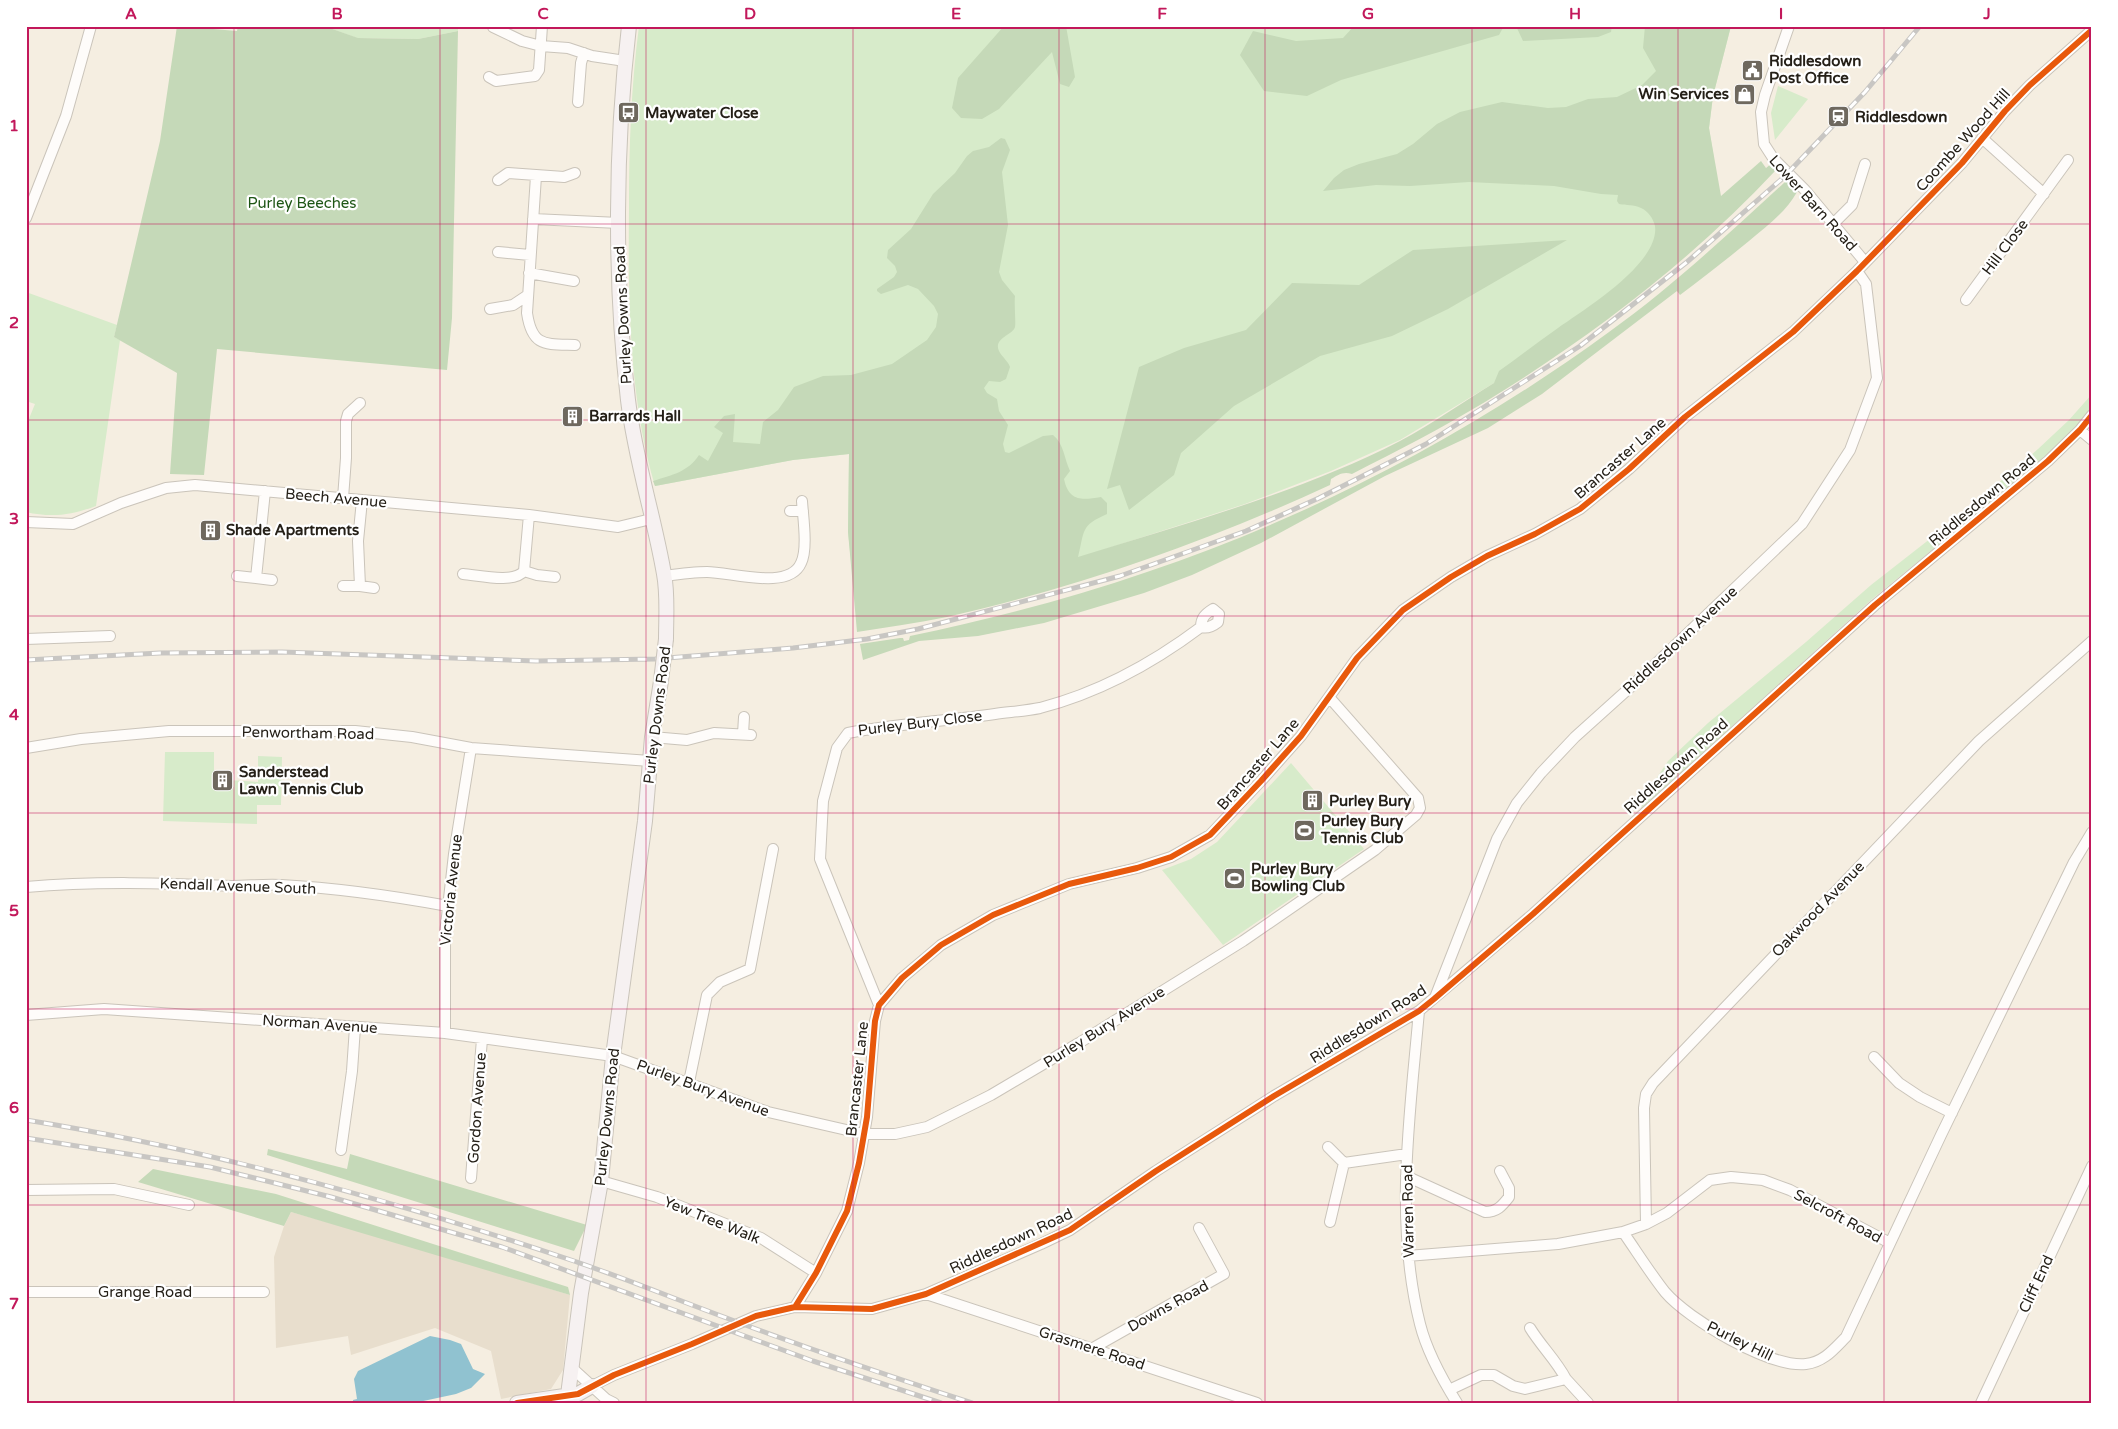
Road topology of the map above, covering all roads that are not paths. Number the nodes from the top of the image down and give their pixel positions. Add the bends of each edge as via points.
1 (91, 26) edge
2 (542, 26) edge
3 (629, 26) edge
4 (1790, 26) edge
5 (493, 27) edge
6 (2092, 30) edge
7 (541, 46) junction
8 (584, 53) junction
9 (625, 61) junction
10 (489, 77) dead end
11 (578, 102) dead end
12 (1982, 138) junction
13 (2068, 160) dead end
14 (1865, 164) dead end
15 (575, 173) dead end
16 (536, 176) junction
17 (498, 180) dead end
18 (2044, 194) junction
19 (26, 218) edge
20 (533, 219) junction
21 (619, 223) junction
22 (1834, 223) junction
23 (498, 252) dead end
24 (530, 255) junction
25 (1865, 262) junction
26 (1857, 271) junction
27 (529, 273) junction
28 (574, 281) dead end
29 (528, 295) junction
30 (1966, 300) dead end
31 (490, 309) dead end
32 (575, 345) dead end
33 (360, 403) dead end
34 (2092, 415) edge
35 (2080, 430) junction
36 (2092, 440) edge
37 (265, 491) junction
38 (343, 498) junction
39 (362, 500) junction
40 (790, 511) dead end
41 (529, 515) junction
42 (652, 519) junction
43 (26, 522) edge
44 (524, 571) junction
45 (463, 574) dead end
46 (237, 576) dead end
47 (665, 576) junction
48 (555, 577) dead end
49 (256, 578) junction
50 (272, 580) dead end
51 (343, 586) dead end
52 (360, 586) junction
53 (374, 588) dead end
54 (1201, 627) dead end
55 (110, 636) dead end
56 (26, 639) edge
57 (2092, 641) edge
58 (1329, 697) junction
59 (744, 717) dead end
60 (652, 737) junction
61 (26, 748) edge
62 (471, 748) junction
63 (650, 761) junction
64 (2092, 832) edge
65 (773, 849) dead end
66 (26, 887) edge
67 (448, 906) junction
68 (1434, 999) junction
69 (879, 1005) junction
70 (1419, 1011) junction
71 (26, 1015) edge
72 (355, 1027) junction
73 (444, 1033) junction
74 (482, 1039) junction
75 (613, 1056) junction
76 (1874, 1057) dead end
77 (689, 1082) junction
78 (1952, 1113) junction
79 (864, 1134) junction
80 (1328, 1147) dead end
81 (341, 1150) dead end
82 (1407, 1154) junction
83 (1344, 1163) junction
84 (2092, 1166) edge
85 (1500, 1171) dead end
86 (1406, 1176) junction
87 (471, 1178) dead end
88 (601, 1181) junction
89 (26, 1190) edge
90 (189, 1205) dead end
91 (1330, 1222) dead end
92 (1646, 1224) junction
93 (1199, 1228) dead end
94 (1623, 1232) junction
95 (1890, 1243) junction
96 (1407, 1256) junction
97 (816, 1273) junction
98 (26, 1292) edge
99 (264, 1292) dead end
100 (926, 1294) junction
101 (795, 1307) junction
102 (1530, 1328) dead end
103 (1093, 1348) junction
104 (572, 1368) junction
105 (1566, 1379) junction
106 (592, 1386) junction
107 (1449, 1390) junction
108 (567, 1399) edge
109 (517, 1403) edge
110 (614, 1403) edge
111 (1257, 1403) edge
112 (1457, 1403) edge
113 (1588, 1403) edge
114 (1981, 1403) edge

1 - 19 street via 66,116
2 - 7 street
3 - 9 street, Purley Downs Road
4 - 22 street, Lower Barn Road via 1764,95 1761,112 1764,144 1772,158
5 - 7 street
6 - 12 street, Coombe Wood Hill via 2030,85
7 - 8 street
7 - 10 street via 539,70 535,76 496,81
8 - 9 street
8 - 11 street
9 - 21 street, Purley Downs Road
12 - 18 street
12 - 25 street, Coombe Wood Hill
13 - 18 street, Hill Close
14 - 22 street via 1852,205
15 - 16 street via 564,177
16 - 17 street via 508,173
16 - 20 street
18 - 30 street, Hill Close
20 - 21 street
20 - 24 street
21 - 42 street, Purley Downs Road via 620,304 628,400
22 - 25 street, Lower Barn Road
23 - 24 street
24 - 27 street
25 - 26 street, Coombe Wood Hill
26 - 58 street, Brancaster Lane via 1793,332 1685,417 1580,509 1487,556 1403,610 1357,658
26 - 68 street, Riddlesdown Avenue via 1866,284 1877,378 1850,450 1802,524 1575,737 1516,803 1497,839
27 - 28 street
27 - 29 street
29 - 31 street via 513,304
29 - 32 street via 528,325 538,341
33 - 38 street via 348,414 346,421
34 - 35 street, Riddlesdown Road
35 - 36 street
35 - 68 street, Riddlesdown Road via 1987,513 1874,605
37 - 38 street, Beech Avenue
37 - 43 street, Beech Avenue via 195,485 166,488 73,524
37 - 49 street
38 - 39 street, Beech Avenue
39 - 41 street, Beech Avenue
39 - 52 street via 358,541
40 - 47 street via 802,506 802,562 795,572 784,577 765,578 708,572
41 - 42 street, Beech Avenue via 618,527
41 - 44 street
42 - 47 street, Purley Downs Road
44 - 45 street via 510,578
44 - 48 street
46 - 49 street
47 - 60 street, Purley Downs Road, bridge via 666,639
49 - 50 street
51 - 52 street
52 - 53 street
54 - 69 street, Purley Bury Close via 1134,671 1071,698 1038,708 848,733 837,748 823,801 820,859
55 - 56 street
57 - 92 street, Oakwood Avenue via 1979,740 1653,1083 1646,1094 1644,1108
58 - 69 street, Brancaster Lane via 1289,750 1210,835 1171,857 1069,884 993,915 941,945 902,978
58 - 79 street, Purley Bury Avenue via 1418,798 1420,808 1416,815 1376,850 1243,941 991,1095 927,1127 895,1134
59 - 60 street via 747,735 714,733 687,740
60 - 63 street, Purley Downs Road
61 - 62 street, Penwortham Road via 169,731 302,730 402,736
62 - 63 street, Penwortham Road
62 - 67 street, Victoria Avenue
63 - 75 street, Purley Downs Road via 645,821
64 - 78 street, Selcroft Road via 2074,862
65 - 77 street via 750,969 720,982 707,995
66 - 67 street, Kendall Avenue South via 113,882 279,884
67 - 73 street, Victoria Avenue
68 - 70 street, Riddlesdown Road
69 - 79 street, Brancaster Lane
70 - 82 street, Warren Road
70 - 100 street, Riddlesdown Road via 1274,1096 1070,1230
71 - 72 street, Norman Avenue via 104,1009
72 - 73 street, Norman Avenue
72 - 81 street
73 - 74 street, Norman Avenue
74 - 75 street, Norman Avenue
74 - 87 street, Gordon Avenue
75 - 77 street, Purley Bury Avenue
75 - 88 street, Purley Downs Road
76 - 78 street via 1899,1082
77 - 79 street, Purley Bury Avenue via 768,1112
78 - 95 street, Selcroft Road
79 - 97 street, Brancaster Lane via 847,1211
80 - 83 street
82 - 83 street
82 - 86 street, Warren Road
83 - 91 street
84 - 114 street, Cliff End
85 - 86 street via 1509,1188 1509,1197 1499,1209 1491,1212
86 - 96 street, Warren Road
88 - 97 street, Yew Tree Walk via 657,1198 761,1238
88 - 104 street, Purley Downs Road via 581,1293
89 - 90 street via 114,1189
92 - 94 street, Selcroft Road
92 - 95 street, Selcroft Road via 1710,1180 1731,1177 1763,1180 1790,1190
93 - 103 street, Downs Road via 1224,1274
94 - 95 street, Purley Hill via 1666,1292 1692,1317 1766,1356 1806,1364 1827,1357 1846,1337
94 - 96 street, Selcroft Road via 1558,1244
96 - 107 street, Warren Road via 1420,1325
97 - 101 street, Brancaster Lane
98 - 99 street, Grange Road
100 - 101 street, Riddlesdown Road via 872,1309
100 - 103 street, Grasmere Road
101 - 106 street, Riddlesdown Road via 756,1316
102 - 105 street
103 - 111 street, Grasmere Road
104 - 106 street
104 - 108 street, Purley Downs Road
105 - 107 street via 1525,1389 1494,1375 1480,1375
105 - 113 street
106 - 108 street, Riddlesdown Road
106 - 110 street
107 - 112 street, Warren Road
108 - 109 street, Riddlesdown Road

